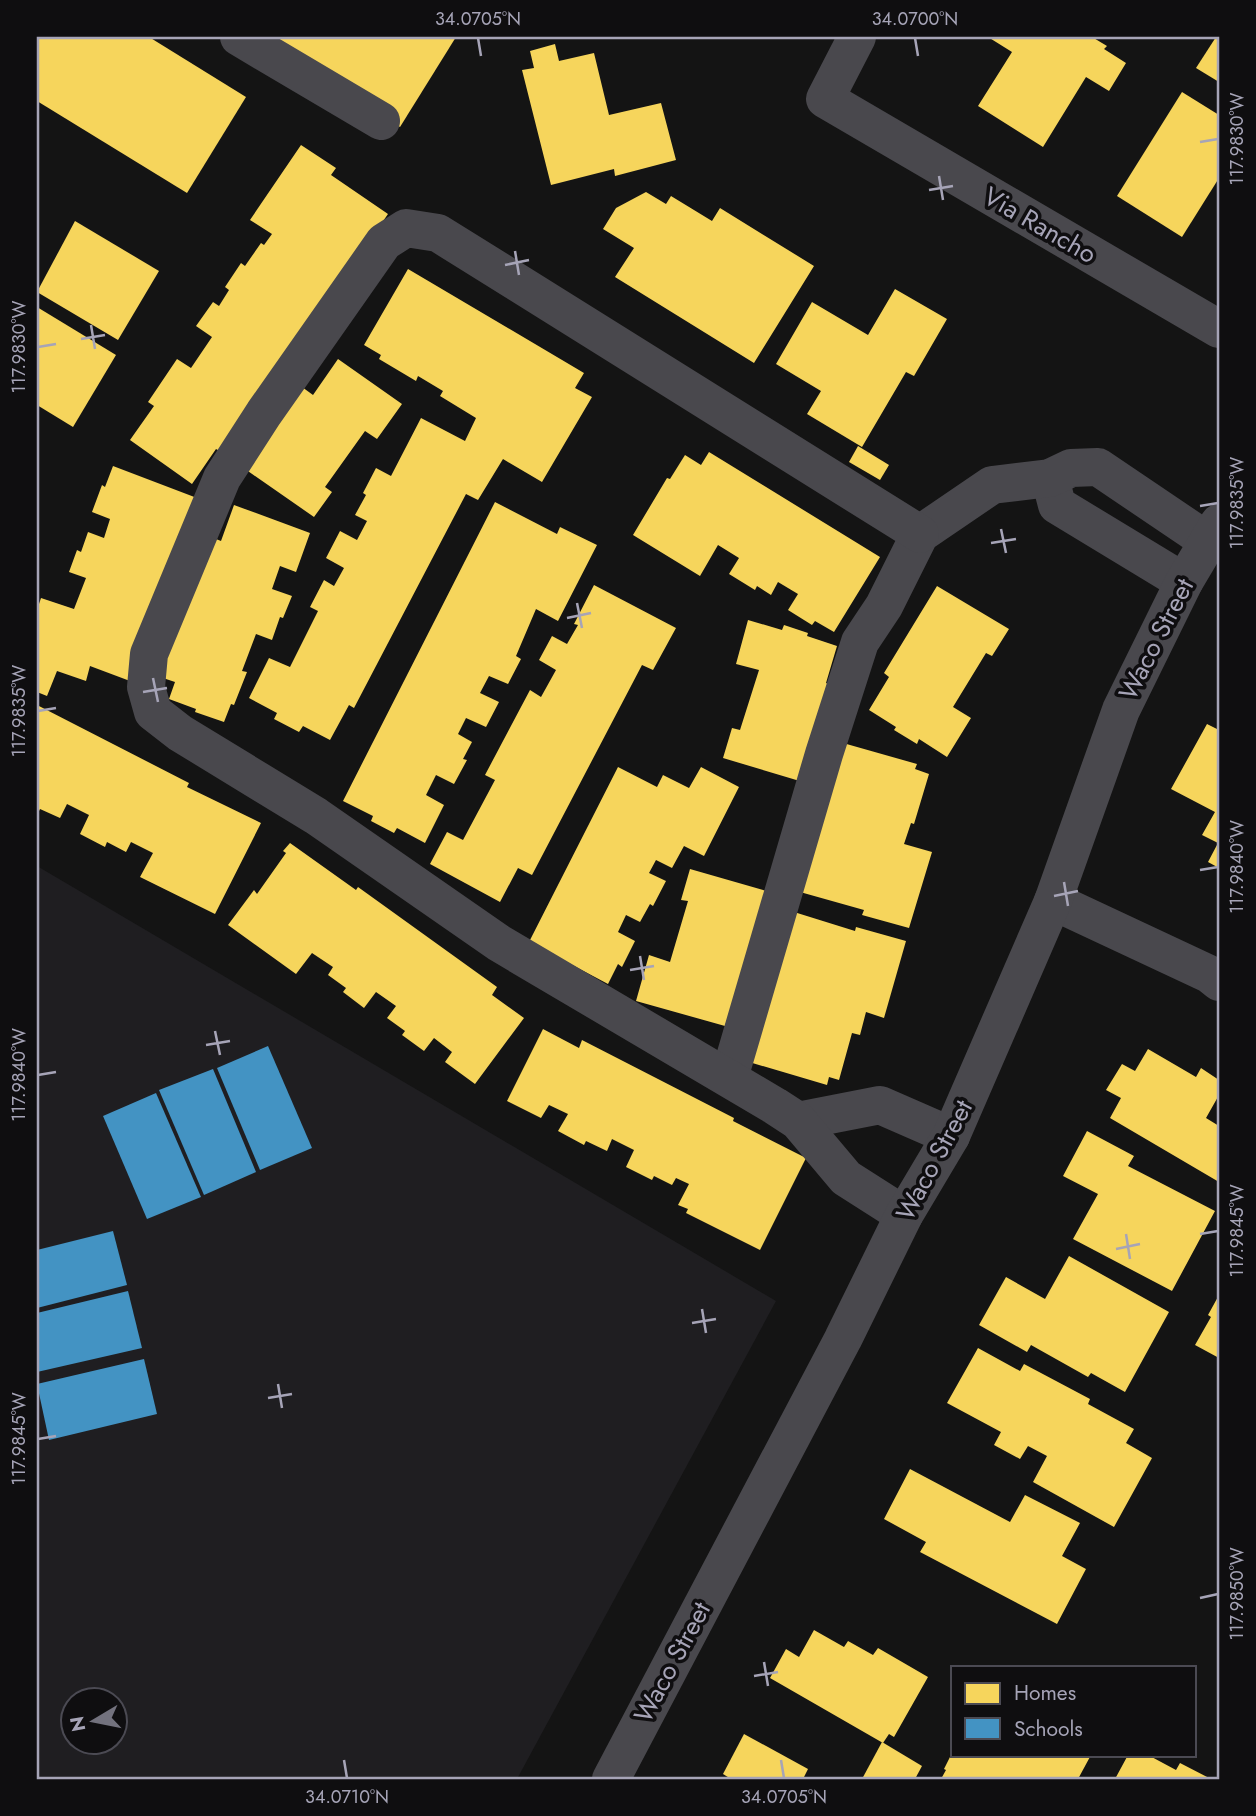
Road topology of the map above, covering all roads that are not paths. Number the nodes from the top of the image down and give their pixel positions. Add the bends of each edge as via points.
1 (239, 37) edge
2 (857, 37) edge
3 (381, 121) dead end
4 (1219, 329) edge
5 (1050, 478) junction
6 (1214, 532) edge
7 (920, 534) junction
8 (1184, 582) junction
9 (1053, 901) junction
10 (1219, 982) edge
11 (729, 1078) junction
12 (798, 1121) junction
13 (951, 1136) junction
14 (904, 1215) junction
15 (611, 1779) edge

1 - 3 street
2 - 4 street, Via Rancho via 825,99
5 - 6 street via 1071,468 1098,467
5 - 7 street via 992,485
5 - 8 street via 1058,505
6 - 8 street, Waco Street
7 - 11 street via 860,642
7 - 11 street via 438,233 406,228 384,242 222,478 149,654 146,687 153,712 180,733 316,816 499,943
8 - 9 street, Waco Street via 1121,710
9 - 10 street
9 - 13 street, Waco Street
11 - 12 street
12 - 13 street via 880,1105
12 - 14 street via 846,1178
13 - 14 street, Waco Street
14 - 15 street, Waco Street

